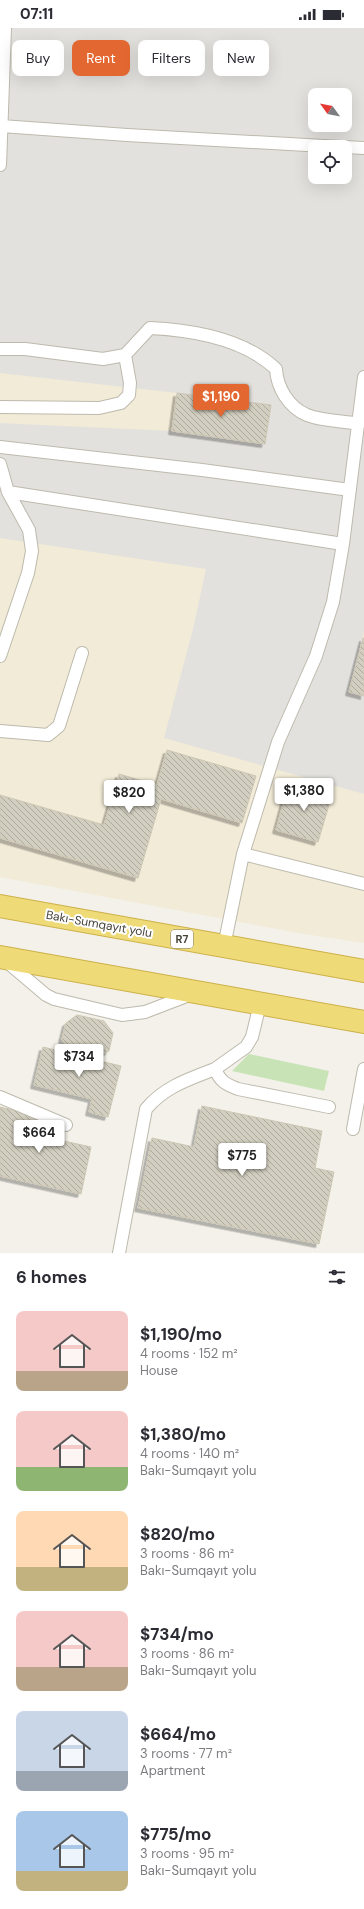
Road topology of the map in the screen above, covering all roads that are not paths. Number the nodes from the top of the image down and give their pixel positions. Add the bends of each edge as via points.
1 (4, 28) edge
2 (1, 126) junction
3 (308, 145) edge
4 (352, 147) edge
5 (364, 148) edge
6 (0, 165) edge
7 (0, 349) edge
8 (125, 355) junction
9 (364, 377) edge
10 (0, 407) edge
11 (359, 424) junction
12 (0, 446) edge
13 (0, 464) edge
14 (350, 490) junction
15 (8, 492) junction
16 (344, 544) junction
17 (82, 653) dead end
18 (0, 656) edge
19 (0, 731) edge
20 (243, 854) junction
21 (364, 884) edge
22 (0, 906) edge
23 (224, 946) junction
24 (1, 961) edge
25 (364, 971) edge
26 (195, 993) junction
27 (260, 1004) junction
28 (364, 1022) edge
29 (215, 1069) junction
30 (364, 1069) edge
31 (0, 1098) edge
32 (329, 1107) dead end
33 (66, 1125) dead end
34 (353, 1129) dead end
35 (119, 1253) edge

1 - 2 lane
2 - 3 lane
2 - 6 lane
4 - 5 lane
7 - 8 lane via 25,349 102,359
8 - 10 lane via 130,383 129,395 121,403 99,408
8 - 11 lane via 150,328 184,330 229,342 263,356 276,368 282,392 294,406 307,415
9 - 11 lane
11 - 14 lane
12 - 14 lane
13 - 15 lane
14 - 16 lane
15 - 16 lane
15 - 18 lane via 29,530 32,551 28,573
16 - 20 lane via 334,602 316,656 278,742
17 - 19 lane via 59,726 48,735
20 - 21 lane
20 - 23 lane
22 - 23 highway, Bakı-Sumqayıt yolu / R7
23 - 25 highway, Bakı-Sumqayıt yolu / R7
24 - 26 highway
24 - 26 lane via 54,999 122,1014 145,1012
26 - 27 highway
27 - 28 highway
27 - 29 lane via 252,1037 246,1047
29 - 32 lane via 224,1084 238,1089
29 - 35 lane via 176,1085 156,1097 146,1109
30 - 34 lane
31 - 33 lane

